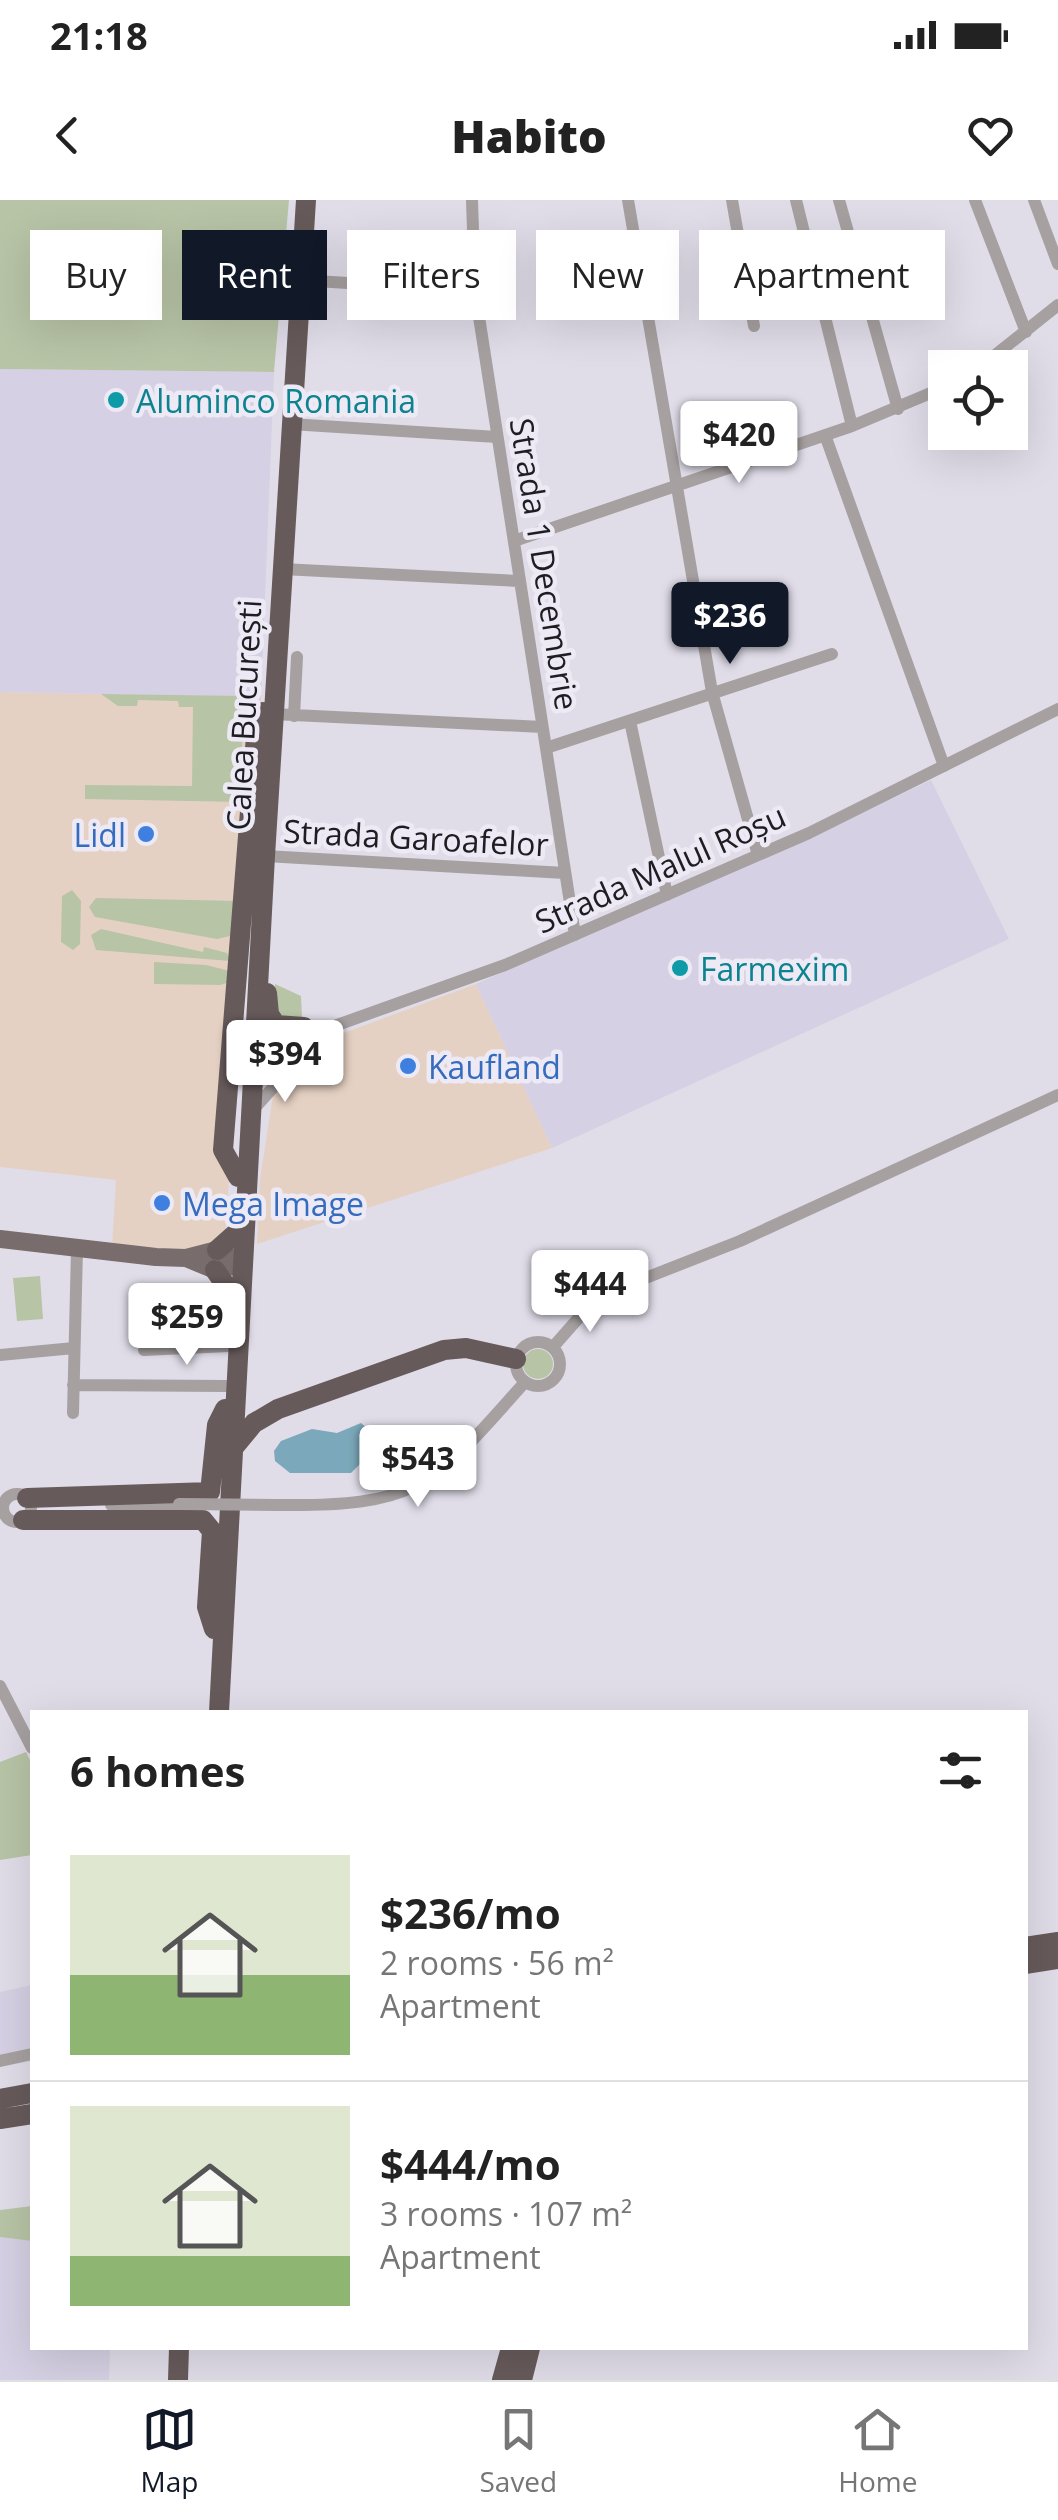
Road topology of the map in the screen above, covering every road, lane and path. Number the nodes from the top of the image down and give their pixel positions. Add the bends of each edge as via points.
1 (296, 200) edge
2 (306, 200) edge
3 (472, 200) edge
4 (628, 200) edge
5 (732, 200) edge
6 (796, 200) edge
7 (839, 200) edge
8 (974, 200) edge
9 (1034, 200) edge
10 (304, 230) edge
11 (473, 230) edge
12 (1058, 264) edge
13 (1058, 304) edge
14 (297, 320) edge
15 (480, 320) edge
16 (754, 326) dead end
17 (1026, 332) junction
18 (1002, 350) edge
19 (928, 395) edge
20 (898, 409) junction
21 (290, 424) junction
22 (852, 426) junction
23 (826, 435) junction
24 (498, 438) junction
25 (679, 484) junction
26 (514, 541) junction
27 (282, 570) junction
28 (520, 580) junction
29 (832, 654) dead end
30 (297, 657) dead end
31 (712, 692) junction
32 (1058, 708) edge
33 (277, 714) junction
34 (630, 721) junction
35 (542, 727) junction
36 (546, 748) junction
37 (944, 766) junction
38 (758, 855) junction
39 (265, 856) junction
40 (565, 873) junction
41 (667, 895) junction
42 (262, 935) junction
43 (575, 935) junction
44 (266, 1060) junction
45 (287, 1072) junction
46 (1058, 1094) edge
47 (252, 1111) junction
48 (239, 1234) junction
49 (0, 1239) edge
50 (77, 1249) junction
51 (228, 1262) junction
52 (228, 1346) junction
53 (554, 1347) junction
54 (74, 1348) junction
55 (144, 1350) dead end
56 (0, 1355) edge
57 (516, 1358) junction
58 (230, 1382) junction
59 (525, 1382) junction
60 (74, 1385) junction
61 (225, 1409) junction
62 (278, 1409) junction
63 (72, 1413) dead end
64 (231, 1451) junction
65 (27, 1509) junction
66 (214, 1629) junction
67 (0, 1686) edge
68 (210, 1710) edge
69 (219, 1710) edge
70 (30, 1744) edge
71 (1058, 1942) edge
72 (1028, 1946) edge
73 (1058, 1959) edge
74 (1028, 1964) edge
75 (30, 2054) edge
76 (0, 2060) edge
77 (30, 2093) edge
78 (0, 2099) edge
79 (30, 2114) edge
80 (0, 2120) edge
81 (182, 2350) edge
82 (182, 2350) edge
83 (524, 2350) edge
84 (525, 2350) edge
85 (175, 2380) edge
86 (186, 2380) edge
87 (502, 2380) edge
88 (522, 2380) edge

1 - 33 highway, Calea București
2 - 10 highway, Calea București
3 - 11 street, Strada 1 Decembrie
4 - 25 street
5 - 16 street
6 - 22 street
7 - 20 street
8 - 17 street
9 - 12 street
13 - 17 street
14 - 21 highway, Calea București
15 - 24 street, Strada 1 Decembrie
17 - 18 street
19 - 20 street
20 - 22 street
21 - 24 street
21 - 27 highway, Calea București
22 - 23 street
23 - 25 street
23 - 37 street
24 - 26 street, Strada 1 Decembrie
25 - 26 street
25 - 31 street
26 - 28 street, Strada 1 Decembrie
27 - 28 street
27 - 33 highway, Calea București
28 - 35 street, Strada 1 Decembrie
29 - 31 street
30 - 33 street
31 - 34 street
31 - 38 street
32 - 37 street, Strada Malul Roșu
33 - 35 street
33 - 39 highway, Calea București
33 - 48 highway via 256,736 223,1150 238,1177
34 - 36 street
34 - 41 street
35 - 36 street, Strada 1 Decembrie
36 - 40 street, Strada 1 Decembrie
37 - 38 street, Strada Malul Roșu
38 - 41 street, Strada Malul Roșu
39 - 40 street, Strada Garoafelor
39 - 42 highway, Calea București
40 - 43 street, Strada 1 Decembrie
41 - 43 street, Strada Malul Roșu
42 - 44 highway via 271,1018 284,1028 304,1026 277,1042
42 - 47 highway, Calea București
43 - 45 street, Strada Malul Roșu via 337,1025
44 - 45 street via 272,1071
44 - 47 highway
45 - 47 street, Strada Malul Roșu
46 - 53 street via 740,1241 597,1297
47 - 48 highway, Calea București
48 - 51 highway
49 - 50 main road
50 - 51 main road
50 - 54 street
51 - 52 highway
51 - 58 highway
52 - 55 street
52 - 58 highway
53 - 57 street via 530,1342
53 - 59 street via 561,1361 556,1378 538,1386
54 - 56 street
54 - 60 street
57 - 59 street
57 - 62 highway via 452,1348
58 - 60 street
58 - 61 highway
58 - 62 highway via 250,1402
58 - 64 highway
59 - 65 street, bridge via 463,1452 423,1484 366,1503
60 - 63 street
61 - 65 highway via 217,1425 210,1492
61 - 66 highway
62 - 64 highway via 250,1427
64 - 69 highway
65 - 66 highway via 203,1520 212,1532 207,1606
66 - 68 highway
67 - 70 street
71 - 72 highway
73 - 74 highway
75 - 76 street
77 - 78 highway
79 - 80 highway
81 - 85 highway
82 - 86 highway
83 - 87 highway
84 - 88 highway

